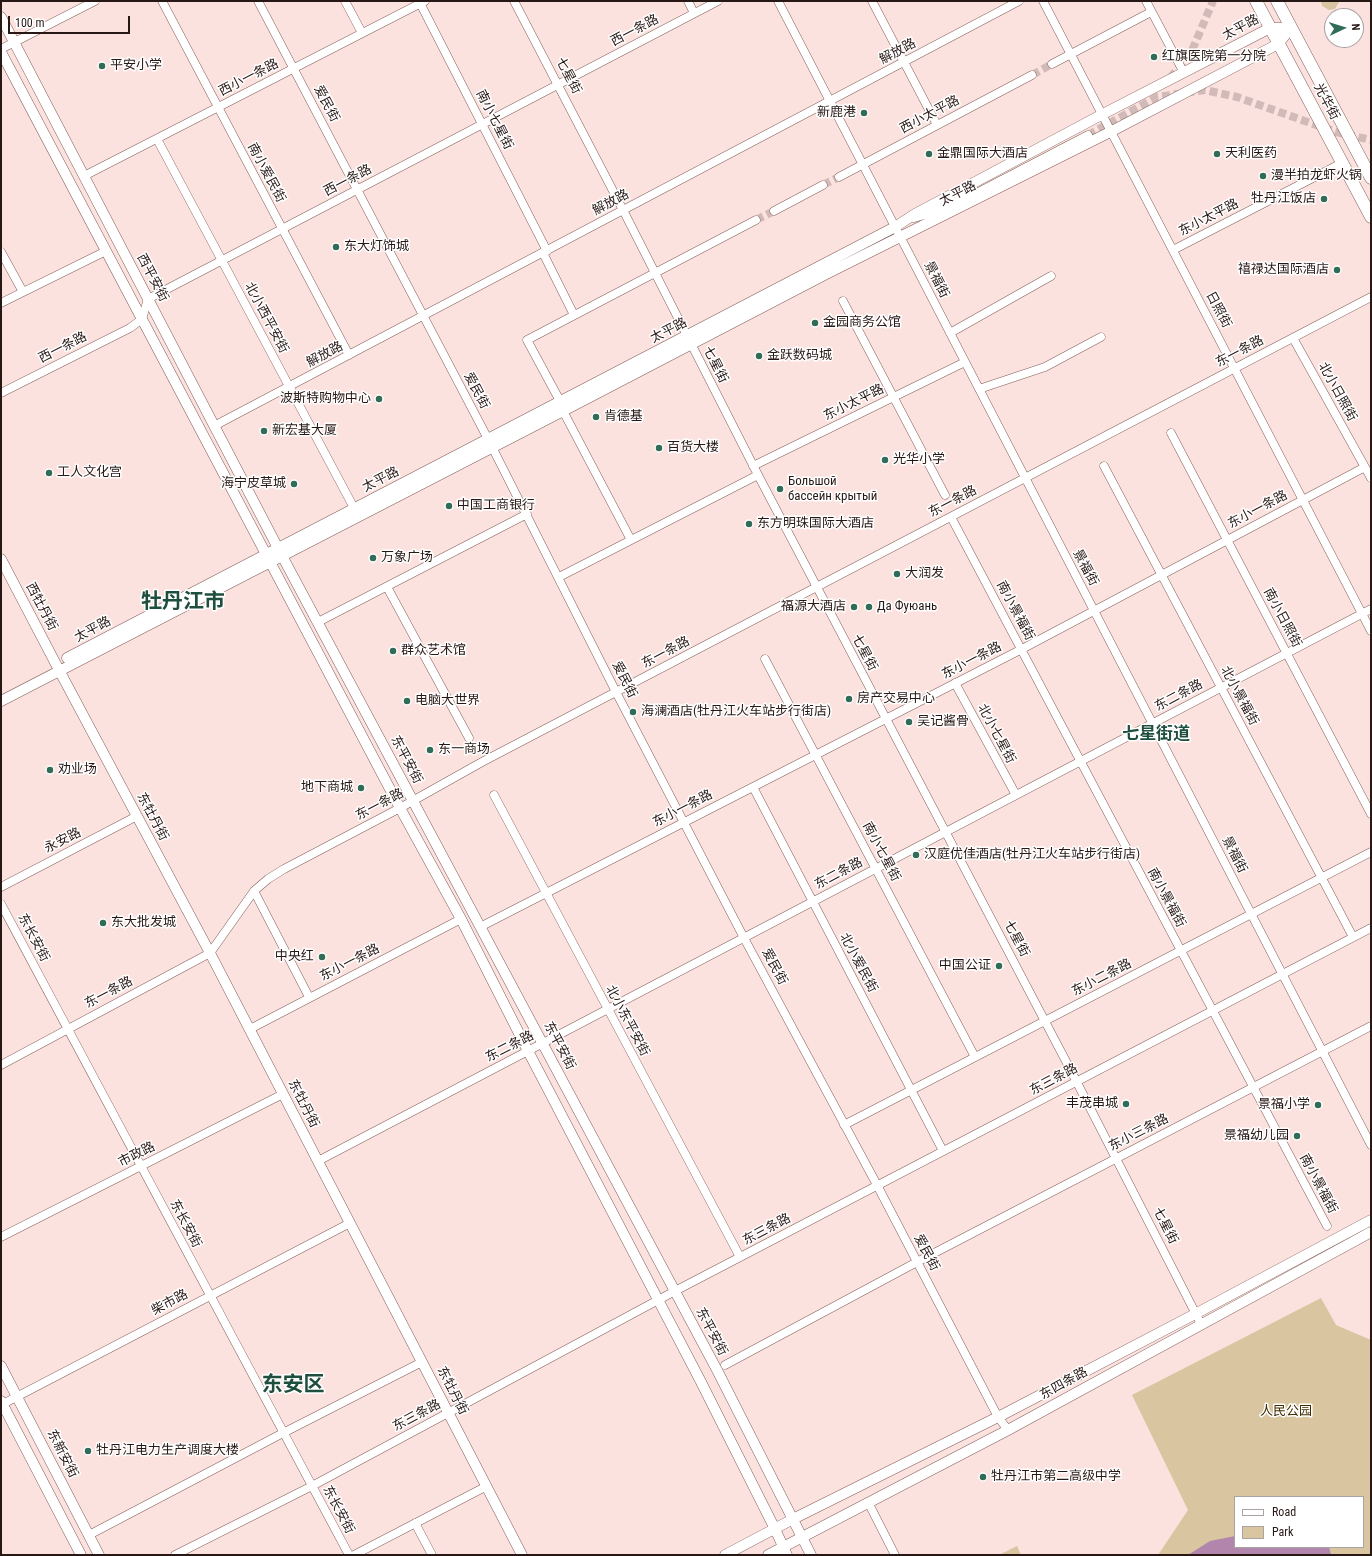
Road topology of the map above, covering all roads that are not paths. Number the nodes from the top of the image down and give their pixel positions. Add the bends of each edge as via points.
1 (95, 1) edge
2 (162, 1) edge
3 (258, 1) edge
4 (345, 1) edge
5 (514, 1) edge
6 (688, 1) edge
7 (718, 1) edge
8 (778, 1) edge
9 (872, 1) edge
10 (1019, 1) edge
11 (1043, 1) edge
12 (1146, 1) edge
13 (1256, 1) edge
14 (1277, 1) edge
15 (422, 2) edge
16 (81, 4) edge
17 (1151, 12) junction
18 (694, 14) junction
19 (1, 16) edge
20 (1270, 28) junction
21 (1291, 28) junction
22 (362, 33) junction
23 (14, 42) junction
24 (1278, 44) junction
25 (1, 49) edge
26 (1, 52) edge
27 (1071, 54) junction
28 (904, 62) junction
29 (1052, 64) tunnel mouth
30 (294, 69) junction
31 (1184, 73) junction
32 (1032, 75) tunnel mouth
33 (558, 84) junction
34 (830, 101) junction
35 (218, 107) junction
36 (1103, 114) junction
37 (482, 124) junction
38 (937, 125) junction
39 (1112, 131) junction
40 (157, 139) junction
41 (1342, 163) junction
42 (862, 164) junction
43 (84, 176) junction
44 (839, 176) tunnel mouth
45 (1371, 178) edge
46 (823, 185) tunnel mouth
47 (357, 190) junction
48 (624, 210) junction
49 (774, 211) tunnel mouth
50 (1371, 217) edge
51 (908, 219) junction
52 (756, 220) tunnel mouth
53 (282, 228) junction
54 (913, 231) junction
55 (897, 232) junction
56 (1173, 250) junction
57 (106, 251) junction
58 (1, 252) edge
59 (545, 252) junction
60 (221, 260) junction
61 (655, 272) junction
62 (1051, 276) dead end
63 (23, 292) junction
64 (1371, 297) edge
65 (148, 299) junction
66 (843, 301) dead end
67 (1, 303) edge
68 (574, 315) junction
69 (423, 316) junction
70 (142, 319) junction
71 (950, 333) junction
72 (1101, 337) dead end
73 (1293, 338) junction
74 (689, 340) junction
75 (349, 355) junction
76 (965, 362) junction
77 (1235, 368) junction
78 (289, 387) junction
79 (979, 389) junction
80 (1, 393) edge
81 (893, 397) junction
82 (560, 401) junction
83 (563, 411) junction
84 (214, 426) junction
85 (1171, 433) dead end
86 (490, 443) junction
87 (753, 466) junction
88 (1104, 466) dead end
89 (1369, 472) edge
90 (758, 475) junction
91 (1024, 478) junction
92 (945, 496) dead end
93 (1303, 500) junction
94 (354, 508) junction
95 (527, 514) junction
96 (951, 517) junction
97 (631, 540) junction
98 (1227, 540) junction
99 (280, 552) junction
100 (268, 558) junction
101 (1, 559) edge
102 (1162, 575) junction
103 (559, 577) junction
104 (387, 586) junction
105 (817, 587) junction
106 (1371, 609) edge
107 (1094, 611) junction
108 (1362, 614) junction
109 (318, 622) junction
110 (1371, 631) edge
111 (1022, 649) junction
112 (1287, 653) junction
113 (765, 659) dead end
114 (57, 667) junction
115 (955, 683) junction
116 (1221, 688) junction
117 (616, 692) junction
118 (1, 693) edge
119 (1, 701) edge
120 (885, 719) junction
121 (1152, 724) junction
122 (469, 738) dead end
123 (816, 754) junction
124 (1081, 761) junction
125 (753, 787) junction
126 (494, 795) dead end
127 (1016, 795) junction
128 (413, 800) junction
129 (400, 808) junction
130 (1371, 814) edge
131 (137, 816) junction
132 (684, 822) junction
133 (946, 832) junction
134 (1371, 852) edge
135 (876, 869) junction
136 (1321, 878) junction
137 (1, 887) edge
138 (254, 891) junction
139 (546, 893) junction
140 (813, 902) junction
141 (1, 904) edge
142 (1251, 914) junction
143 (461, 919) junction
144 (480, 927) junction
145 (1371, 928) edge
146 (1353, 937) junction
147 (744, 938) junction
148 (1181, 950) junction
149 (210, 953) junction
150 (1282, 974) junction
151 (309, 997) junction
152 (608, 1010) junction
153 (1212, 1010) junction
154 (1045, 1021) junction
155 (1371, 1026) edge
156 (250, 1028) junction
157 (68, 1029) junction
158 (543, 1044) junction
159 (528, 1051) junction
160 (1322, 1051) junction
161 (975, 1057) junction
162 (1, 1065) edge
163 (1076, 1081) junction
164 (1253, 1087) junction
165 (911, 1090) junction
166 (283, 1094) junction
167 (844, 1124) junction
168 (1371, 1146) edge
169 (943, 1151) junction
170 (1116, 1158) junction
171 (318, 1161) junction
172 (141, 1166) junction
173 (877, 1185) junction
174 (1371, 1220) edge
175 (350, 1223) junction
176 (1327, 1226) dead end
177 (1371, 1232) edge
178 (1, 1237) edge
179 (740, 1257) junction
180 (917, 1262) junction
181 (675, 1291) junction
182 (210, 1295) junction
183 (658, 1300) junction
184 (1197, 1313) junction
185 (1201, 1324) junction
186 (422, 1362) junction
187 (725, 1365) dead end
188 (1, 1366) edge
189 (17, 1396) junction
190 (2, 1403) edge
191 (449, 1412) junction
192 (998, 1417) junction
193 (1008, 1430) junction
194 (283, 1433) junction
195 (312, 1486) junction
196 (487, 1486) junction
197 (868, 1502) junction
198 (793, 1519) junction
199 (415, 1523) junction
200 (775, 1529) junction
201 (89, 1535) junction
202 (802, 1537) junction
203 (785, 1551) edge
204 (81, 1555) edge
205 (100, 1555) edge
206 (174, 1555) edge
207 (349, 1555) edge
208 (354, 1555) edge
209 (432, 1555) edge
210 (522, 1555) edge
211 (725, 1555) edge
212 (768, 1555) edge
213 (811, 1555) edge
214 (895, 1555) edge

1 - 16 street
2 - 35 street, 南小爱民街
3 - 30 street, 爱民街
4 - 22 street
5 - 33 street, 七星街
6 - 18 street
7 - 18 street, 西一条路
8 - 34 street, 景福街
9 - 28 street
10 - 28 street, 解放路
11 - 27 street, 日照街
12 - 17 street
13 - 20 highway, 光华街
14 - 21 highway, 光华街
15 - 22 street, 西小一条路
15 - 37 street, 南小七星街
16 - 23 street
17 - 27 street
17 - 31 street
18 - 33 street, 西一条路
19 - 23 main road, 西平安街
20 - 21 main road, 太平路
20 - 24 highway, 光华街
20 - 31 main road, 太平路
21 - 24 main road, 太平路
21 - 45 highway, 光华街
22 - 30 street, 西小一条路
23 - 25 street
23 - 43 main road, 西平安街
24 - 39 main road, 太平路
24 - 41 highway, 光华街
26 - 57 main road
27 - 29 street
27 - 36 street, 日照街
28 - 34 street, 解放路
28 - 38 street
30 - 35 street, 西小一条路
30 - 47 street, 爱民街
31 - 36 main road, 太平路
32 - 38 street, 西小太平路
33 - 37 street, 西一条路
33 - 48 street, 七星街
34 - 42 street, 景福街
34 - 48 street, 解放路
35 - 40 street, 西小一条路
35 - 53 street, 南小爱民街
36 - 39 street, 日照街
36 - 51 main road, 太平路
37 - 47 street, 西一条路
37 - 59 street, 南小七星街
38 - 42 street, 西小太平路
39 - 54 main road, 太平路
39 - 56 street, 日照街
40 - 43 street, 西小一条路
40 - 60 street, 北小西平安街
41 - 50 highway, 光华街
41 - 56 street, 东小太平路
42 - 44 street, 西小太平路
42 - 55 street, 景福街
43 - 65 main road, 西平安街
46 - 49 street
47 - 53 street, 西一条路
47 - 69 street, 爱民街
48 - 59 street, 解放路
48 - 61 street, 七星街
51 - 54 street via 928,214 1087,134 930,217
51 - 55 main road, 太平路
52 - 61 street
53 - 60 street, 西一条路
53 - 75 street, 南小爱民街
54 - 55 main road, 太平路
55 - 71 street, 景福街
55 - 74 main road, 太平路
56 - 77 street, 日照街
57 - 63 street
57 - 70 main road
58 - 63 street
59 - 68 street, 南小七星街
59 - 69 street, 解放路
60 - 65 street, 西一条路
60 - 78 street, 北小西平安街
61 - 68 street
61 - 74 street, 七星街
62 - 71 street
63 - 67 street
64 - 73 street, 东一条路
65 - 70 street
65 - 84 main road, 西平安街
66 - 81 street
68 - 82 street via 527,340
69 - 75 street, 解放路
69 - 86 street, 爱民街
70 - 80 street, 西一条路 via 130,328
70 - 100 main road
71 - 76 street, 景福街
72 - 79 street via 1045,367
73 - 77 street, 东一条路
73 - 89 street, 北小日照街
74 - 82 main road, 太平路
74 - 83 main road, 太平路
74 - 87 street, 七星街
75 - 78 street, 解放路
76 - 79 street, 景福街
76 - 81 street, 东小太平路
77 - 91 street, 东一条路
77 - 93 street, 日照街
78 - 84 street, 解放路
78 - 94 street, 北小西平安街
79 - 91 street, 景福街
81 - 87 street, 东小太平路
81 - 92 street
82 - 86 main road, 太平路
83 - 86 main road, 太平路
83 - 97 street
84 - 99 main road, 西平安街
85 - 98 street, 南小日照街
86 - 94 main road, 太平路
86 - 95 street, 爱民街
86 - 99 main road, 太平路
87 - 90 street, 七星街
88 - 102 street, 北小景福街
89 - 93 street, 东小一条路
90 - 97 street
90 - 105 street, 七星街
91 - 96 street, 东一条路
91 - 107 street, 景福街
93 - 98 street, 东小一条路
93 - 108 street, 日照街
94 - 99 main road, 太平路
95 - 103 street, 爱民街
95 - 104 street
96 - 105 street, 东一条路
96 - 111 street, 南小景福街
97 - 103 street
98 - 102 street, 东小一条路
98 - 112 street, 南小日照街
99 - 100 main road, 太平路
99 - 109 main road, 东平安街
100 - 114 main road, 太平路
100 - 129 main road
101 - 114 main road, 西牡丹街
102 - 107 street, 东小一条路
102 - 116 street, 北小景福街
103 - 117 street, 爱民街
104 - 109 street
104 - 122 street
105 - 117 street, 东一条路
105 - 120 street, 七星街
106 - 108 street, 东二条路
107 - 111 street, 东小一条路
107 - 121 street, 景福街
108 - 110 street, 日照街
108 - 112 street, 东二条路
109 - 128 main road, 东平安街
111 - 115 street, 东小一条路
111 - 124 street, 南小景福街
112 - 116 street, 东二条路
112 - 130 street, 南小日照街
113 - 123 street, 南小七星街
114 - 118 main road, 太平路
114 - 119 main road, 太平路
114 - 131 main road, 东牡丹街
115 - 120 street, 东小一条路
115 - 127 street, 北小七星街
116 - 121 street, 东二条路
116 - 136 street, 北小景福街
117 - 128 street, 东一条路
117 - 132 street, 爱民街
120 - 123 street, 东小一条路
120 - 133 street, 七星街
121 - 124 street, 东二条路
121 - 142 street, 景福街
123 - 125 street, 东小一条路
123 - 135 street, 南小七星街
124 - 127 street, 东二条路
124 - 148 street, 南小景福街
125 - 132 street, 东小一条路
125 - 140 street, 北小爱民街
126 - 139 street, 北小东平安街
127 - 133 street, 东二条路
128 - 129 street, 东一条路
128 - 144 main road, 东平安街
129 - 138 street, 东一条路 via 284,869
129 - 143 main road
131 - 137 street, 永安路
131 - 149 main road, 东牡丹街
132 - 139 street, 东小一条路
132 - 147 street, 爱民街
133 - 135 street, 东二条路
133 - 154 street, 七星街
134 - 136 street, 东小二条路
135 - 140 street, 东二条路
135 - 161 street, 南小七星街
136 - 142 street, 东小二条路
136 - 146 street, 北小景福街
138 - 149 street, 东一条路
138 - 151 street
139 - 144 street, 东小一条路
139 - 152 street, 北小东平安街
140 - 147 street, 东二条路
140 - 165 street, 北小爱民街
141 - 157 street, 东长安街
142 - 148 street, 东小二条路
142 - 150 street, 景福街
143 - 151 street, 东小一条路
143 - 159 main road
144 - 158 main road, 东平安街
145 - 146 street, 东三条路
146 - 150 street, 东三条路
147 - 152 street, 东二条路
147 - 167 street, 爱民街
148 - 153 street, 南小景福街
148 - 154 street, 东小二条路
149 - 156 main road, 东牡丹街
149 - 157 street, 东一条路
150 - 153 street, 东三条路
150 - 160 street, 景福街
151 - 156 street, 东小一条路
152 - 158 street, 东二条路
152 - 179 street, 北小东平安街
153 - 163 street, 东三条路
153 - 164 street, 南小景福街
154 - 161 street, 东小二条路
154 - 163 street, 七星街
155 - 160 street, 东小三条路
156 - 166 main road, 东牡丹街
157 - 162 street, 东一条路
157 - 172 street, 东长安街
158 - 159 street, 东二条路
158 - 181 main road, 东平安街
159 - 171 street, 东二条路
159 - 183 main road
160 - 164 street, 东小三条路
160 - 168 street, 景福街
161 - 165 street, 东小二条路
163 - 169 street, 东三条路
163 - 170 street, 七星街
164 - 170 street, 东小三条路
164 - 176 street, 南小景福街
165 - 167 street, 东小二条路
165 - 169 street, 北小爱民街
166 - 171 main road, 东牡丹街
166 - 172 street, 市政路
167 - 173 street, 爱民街
169 - 173 street, 东三条路
170 - 180 street, 东小三条路
170 - 184 street, 七星街
171 - 175 main road, 东牡丹街
172 - 178 street, 市政路
172 - 182 street, 东长安街
173 - 179 street, 东三条路
173 - 180 street, 爱民街
174 - 184 main road
175 - 182 street, 柴市路
175 - 186 main road, 东牡丹街
177 - 185 main road, 东四条路
179 - 181 street, 东三条路
180 - 187 street, 东小三条路
180 - 192 street, 爱民街
181 - 183 street, 东三条路
181 - 198 main road, 东平安街
182 - 189 street, 柴市路
182 - 194 street, 东长安街
183 - 191 street, 东三条路
183 - 200 main road
184 - 185 street, 七星街
184 - 192 main road
185 - 193 main road, 东四条路
186 - 191 main road, 东牡丹街
186 - 194 street
188 - 189 main road, 东新安街
189 - 190 street, 柴市路
189 - 201 main road, 东新安街
190 - 204 main road
191 - 195 street, 东三条路
191 - 196 main road, 东牡丹街
192 - 193 street, 爱民街
192 - 198 main road
193 - 197 main road, 东四条路
194 - 195 street, 东长安街
194 - 201 street
195 - 206 street, 东三条路
195 - 207 street, 东长安街
196 - 199 street
196 - 210 main road, 东牡丹街
197 - 202 main road, 东四条路
197 - 214 street
198 - 200 main road
198 - 202 main road, 东平安街
199 - 208 street
199 - 209 street
200 - 203 main road
200 - 211 main road
201 - 205 main road, 东新安街
202 - 203 main road, 东四条路
202 - 213 main road, 东平安街
203 - 212 main road, 东四条路

